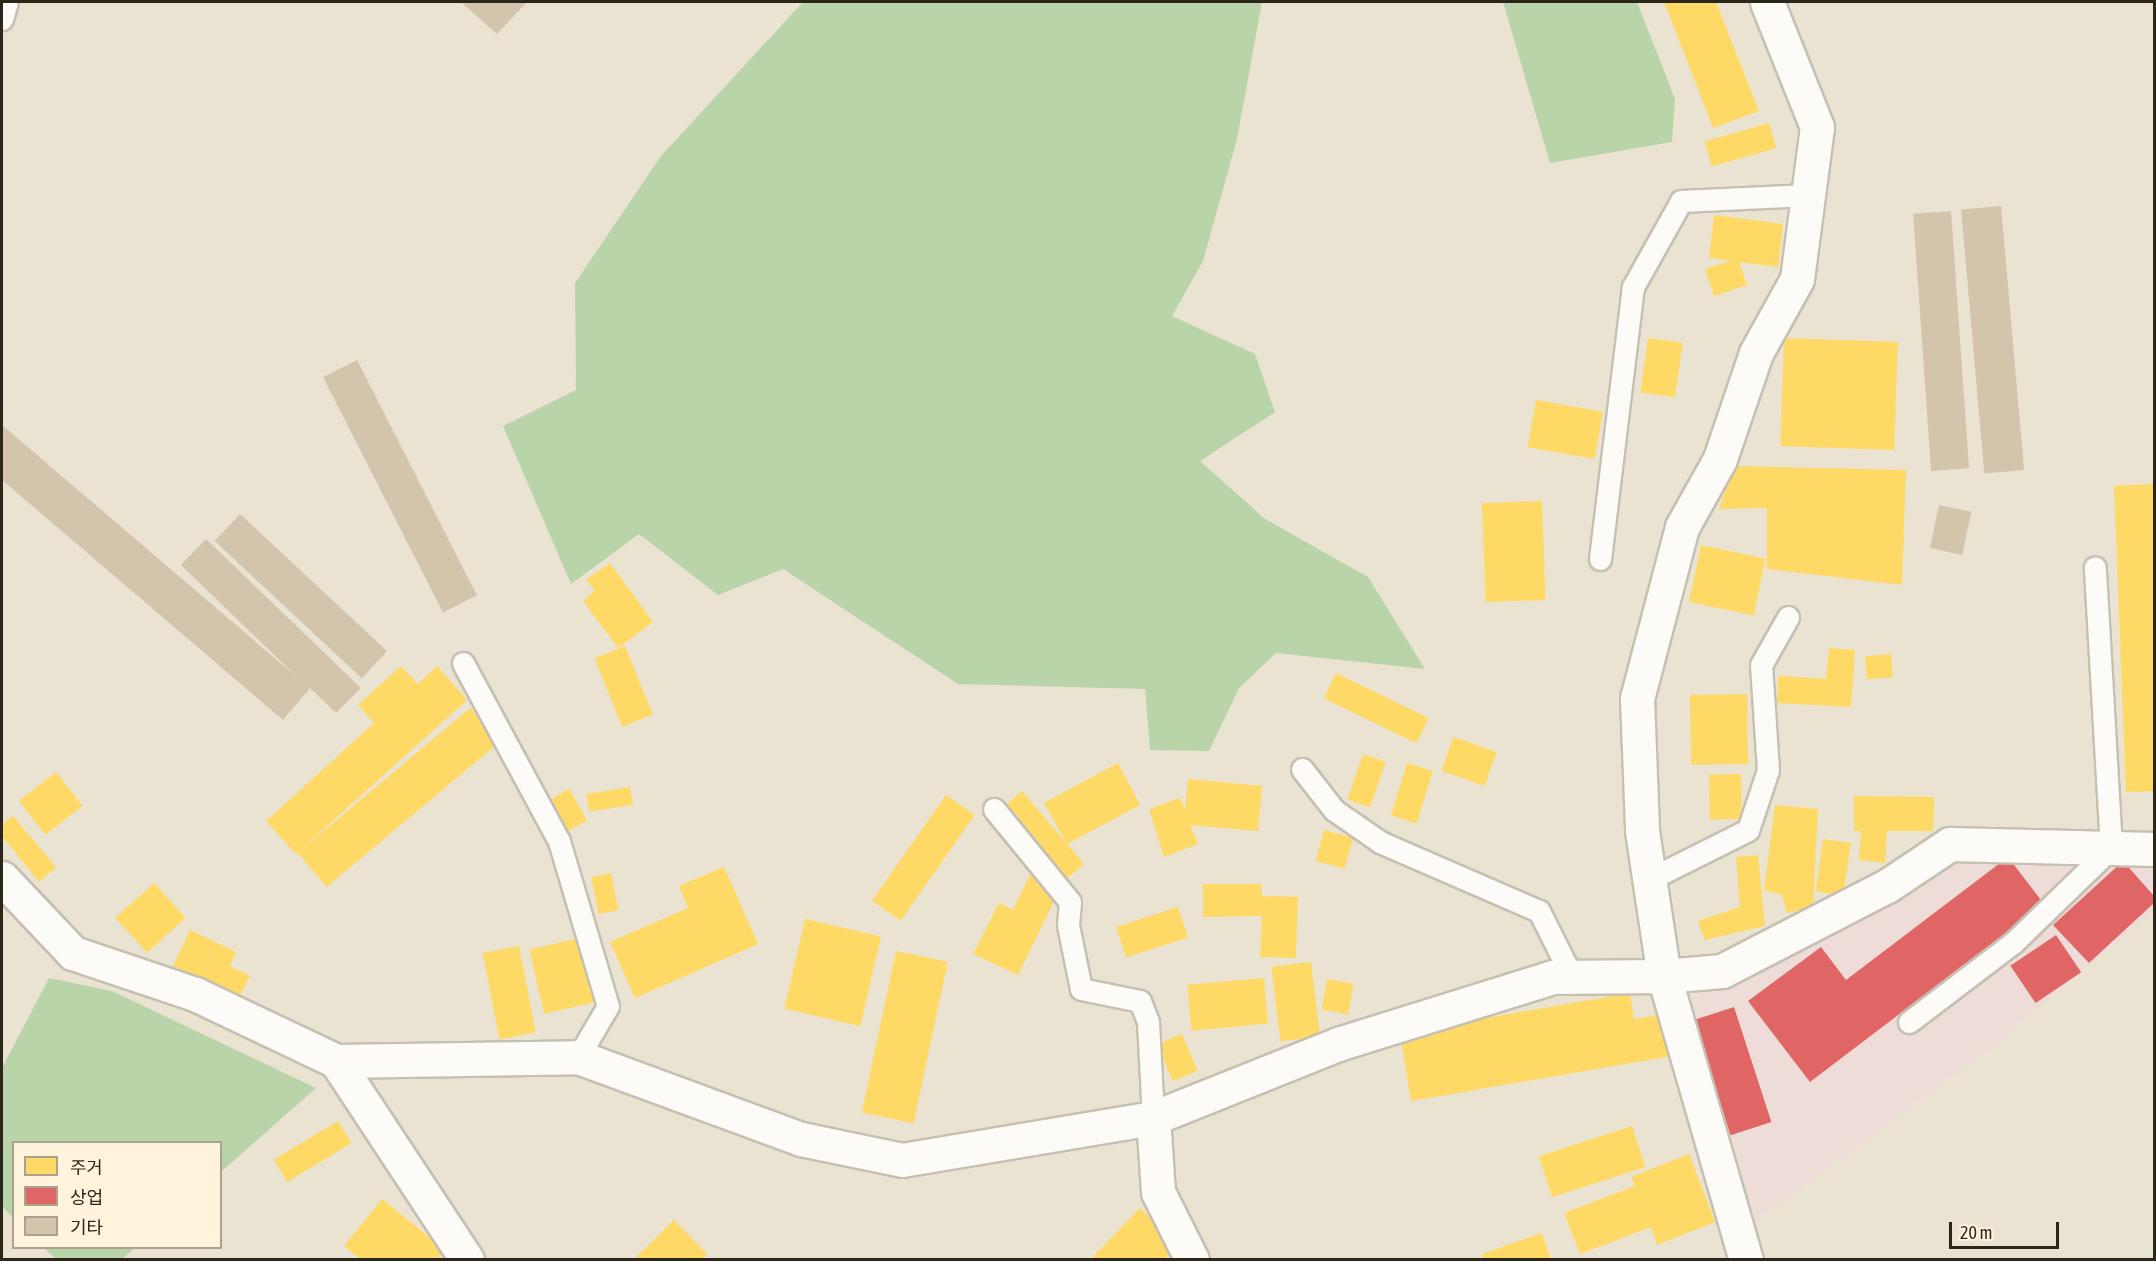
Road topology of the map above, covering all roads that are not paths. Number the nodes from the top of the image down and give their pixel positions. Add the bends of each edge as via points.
1 (7, 2) edge
2 (1767, 2) edge
3 (2, 20) edge
4 (1808, 195) junction
5 (1600, 559) dead end
6 (2095, 567) dead end
7 (1788, 617) dead end
8 (463, 663) dead end
9 (1302, 769) dead end
10 (994, 809) dead end
11 (2112, 848) junction
12 (2154, 849) edge
13 (2, 878) edge
14 (1650, 879) junction
15 (1664, 976) junction
16 (1572, 977) junction
17 (1909, 1022) dead end
18 (578, 1057) junction
19 (336, 1061) junction
20 (1152, 1118) junction
21 (467, 1260) edge
22 (1192, 1260) edge
23 (1746, 1260) edge

1 - 3 lane
2 - 4 street via 1817,127
4 - 5 lane via 1681,201 1633,287
4 - 14 street via 1797,279 1756,352 1720,459 1682,527 1637,698 1642,831
6 - 11 lane
7 - 14 lane via 1761,664 1768,770 1749,830
8 - 18 lane via 559,841 608,1006
9 - 16 lane via 1334,810 1380,842 1539,910
10 - 20 lane via 1070,902 1068,925 1081,988 1140,1000 1148,1022
11 - 12 street
11 - 15 street via 1950,844 1887,886 1722,971
11 - 17 lane via 2014,942
13 - 19 street via 73,953 195,994
14 - 15 street
15 - 16 street
15 - 23 street
16 - 20 street via 1553,977 1338,1044
18 - 19 street
18 - 20 street via 801,1139 902,1161
19 - 21 street
20 - 22 street via 1158,1192

